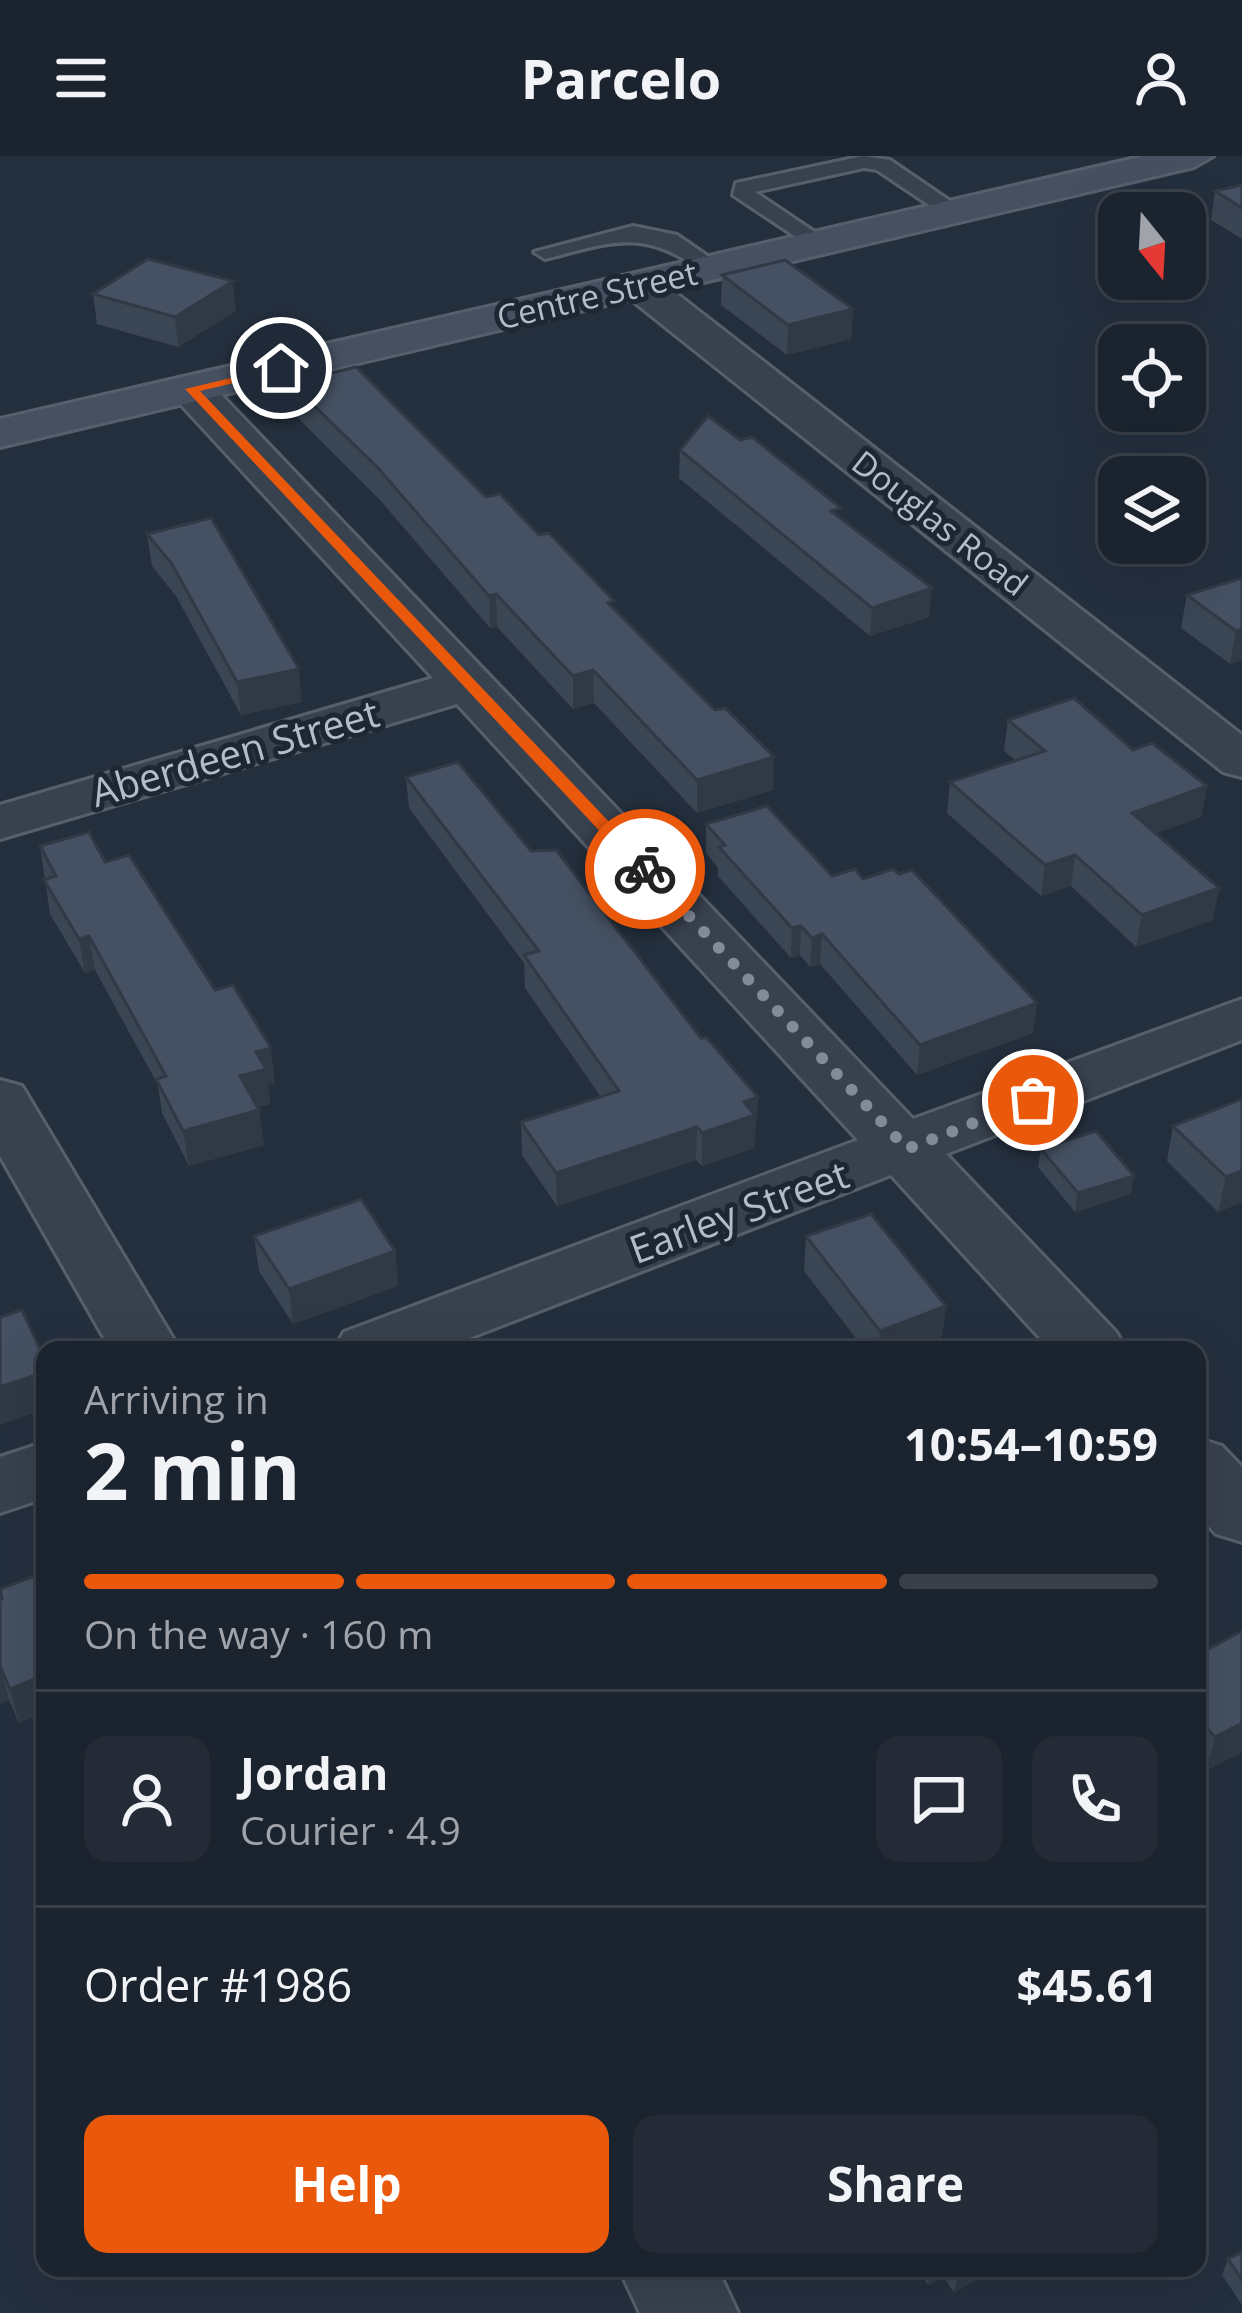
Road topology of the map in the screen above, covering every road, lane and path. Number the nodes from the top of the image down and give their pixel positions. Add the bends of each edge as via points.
1 (1169, 158) edge
2 (955, 212) junction
3 (817, 244) junction
4 (545, 252) dead end
5 (714, 268) junction
6 (639, 285) junction
7 (191, 389) junction
8 (0, 434) edge
9 (470, 684) junction
10 (1242, 761) edge
11 (0, 822) edge
12 (1242, 1018) edge
13 (0, 1101) edge
14 (907, 1149) junction
15 (141, 1341) edge
16 (392, 1341) edge
17 (1084, 1341) edge
18 (36, 1472) edge
19 (1206, 1475) edge
20 (0, 1485) edge
21 (1242, 1514) edge
22 (670, 2277) edge
23 (691, 2313) edge

1 - 2 main road, Centre Street
2 - 3 main road, Centre Street
2 - 3 lane via 883,164 744,188
3 - 5 main road, Centre Street
4 - 5 lane via 641,230 677,240
5 - 6 main road, Centre Street
6 - 7 main road, Centre Street
6 - 10 street, Douglas Road
7 - 8 main road, Centre Street
7 - 9 street
9 - 11 street, Aberdeen Street
9 - 14 street
12 - 14 street, Earley Street
13 - 15 street
14 - 16 street, Earley Street
14 - 17 street
18 - 20 street
19 - 21 street
22 - 23 street

